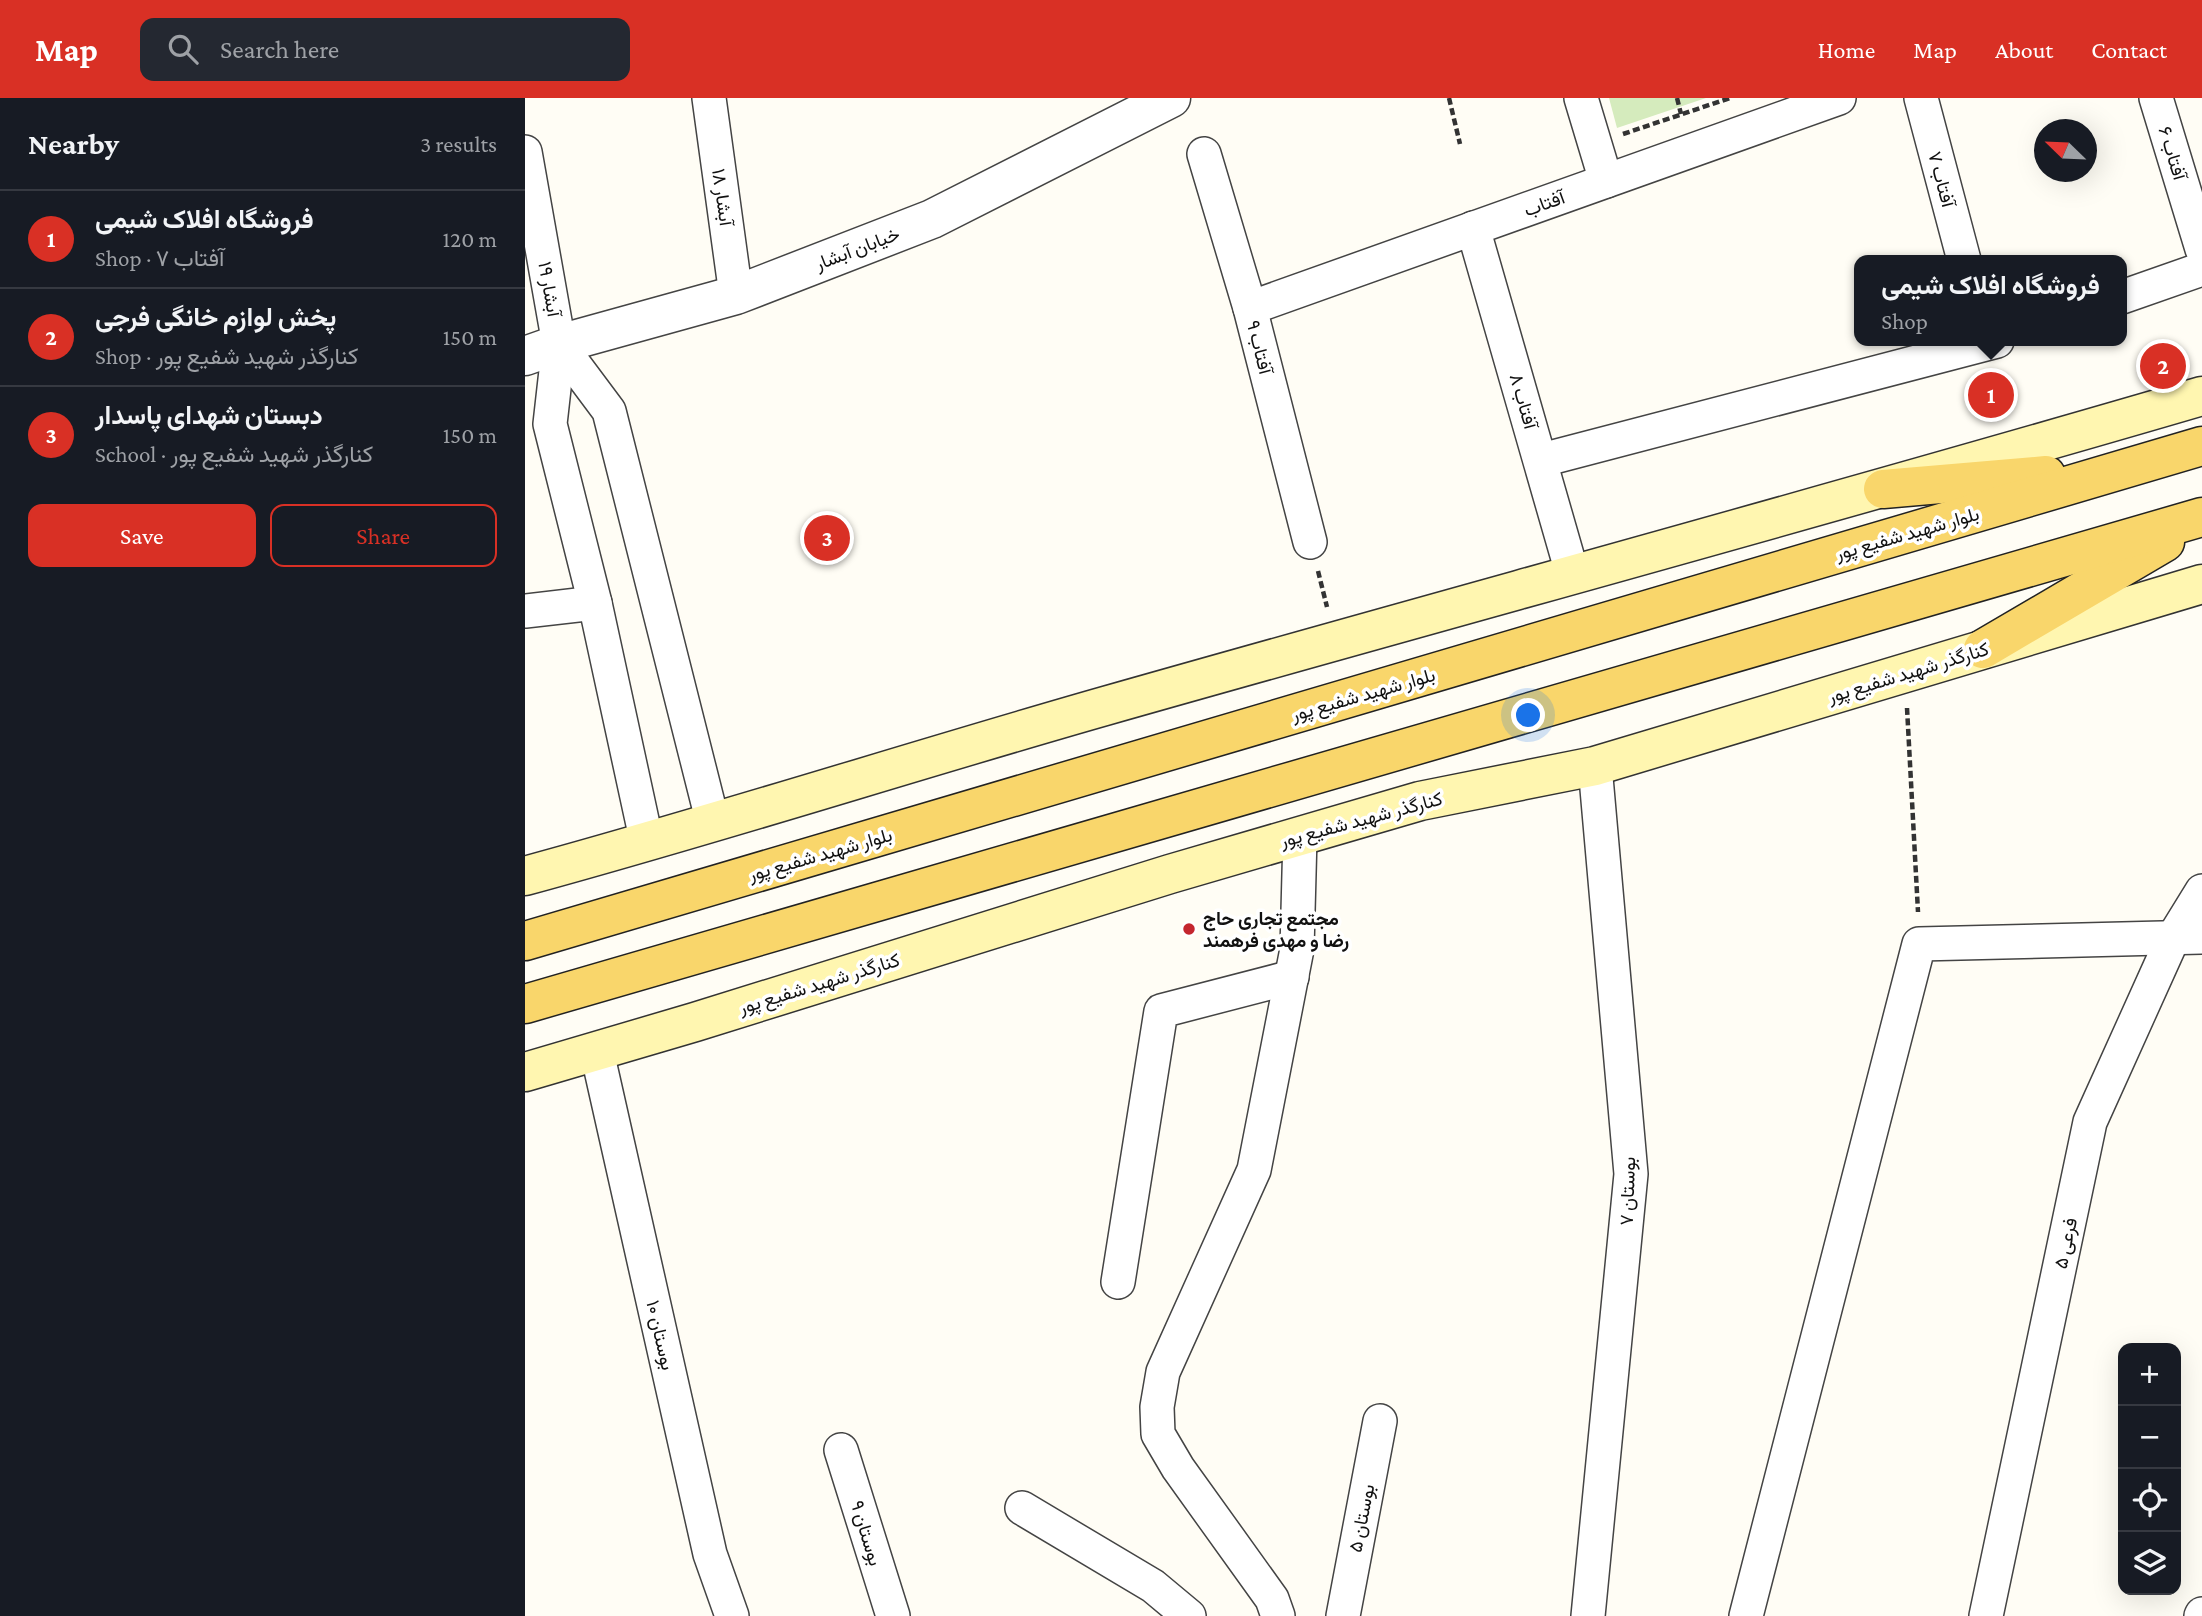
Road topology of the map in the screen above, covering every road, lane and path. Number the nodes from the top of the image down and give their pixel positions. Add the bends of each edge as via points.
1 (709, 98) edge
2 (1171, 98) edge
3 (1449, 98) edge
4 (1581, 98) edge
5 (1678, 98) edge
6 (1730, 98) edge
7 (1839, 98) edge
8 (1921, 98) edge
9 (2156, 98) edge
10 (1681, 114) junction
11 (1614, 137) dead end
12 (1460, 144) dead end
13 (525, 152) edge
14 (1203, 154) dead end
15 (1606, 181) junction
16 (1473, 228) junction
17 (2202, 249) edge
18 (1962, 255) edge
19 (2202, 269) edge
20 (736, 295) junction
21 (2127, 295) edge
22 (1250, 308) junction
23 (1974, 346) edge
24 (542, 350) edge
25 (2202, 396) edge
26 (2202, 446) edge
27 (1542, 460) junction
28 (2125, 469) junction
29 (1883, 489) junction
30 (2202, 518) edge
31 (1310, 542) joint
32 (1573, 576) junction
33 (2202, 584) edge
34 (594, 603) junction
35 (525, 611) edge
36 (1336, 642) junction
37 (1983, 649) junction
38 (1905, 672) junction
39 (1595, 766) junction
40 (713, 822) junction
41 (1300, 836) junction
42 (647, 843) junction
43 (525, 876) edge
44 (2202, 891) edge
45 (2188, 937) edge
46 (525, 942) edge
47 (1919, 944) junction
48 (1292, 977) junction
49 (525, 1004) edge
50 (597, 1052) junction
51 (525, 1072) edge
52 (1118, 1282) dead end
53 (1380, 1421) dead end
54 (841, 1450) dead end
55 (1022, 1508) dead end
56 (732, 1616) edge
57 (893, 1616) edge
58 (1189, 1616) edge
59 (1278, 1616) edge
60 (1343, 1616) edge
61 (1588, 1616) edge
62 (1745, 1616) edge
63 (1986, 1616) edge

1 - 20 street, آبشار ۱۸
2 - 20 street, خیابان آبشار via 932,219
3 - 12 path
4 - 15 street
5 - 10 path
6 - 10 path
7 - 15 street, آفتاب
8 - 18 street, آفتاب ۷
9 - 17 street, آفتاب ۶
10 - 11 path
13 - 24 street, آبشار ۱۹
14 - 22 street, آفتاب ۹
15 - 16 street, آفتاب
16 - 22 street, آفتاب
16 - 27 street, آفتاب ۸
19 - 21 street
20 - 24 street, خیابان آبشار
22 - 31 street, آفتاب ۹
23 - 27 street
24 - 34 street via 550,424
24 - 40 street via 609,411
25 - 29 main road
26 - 28 main road, بلوار شهید شفیع پور
27 - 32 street, آفتاب ۸
28 - 29 main road
28 - 46 main road, بلوار شهید شفیع پور
29 - 32 main road
30 - 37 main road
30 - 49 main road
31 - 36 path
32 - 36 main road
33 - 37 main road, کنارگذر شهید شفیع پور
34 - 35 street
34 - 42 street
36 - 40 main road
37 - 38 main road, کنارگذر شهید شفیع پور
38 - 39 main road, کنارگذر شهید شفیع پور
38 - 47 path
39 - 41 main road, کنارگذر شهید شفیع پور via 1420,800
39 - 61 street, بوستان ۷ via 1631,1174
40 - 42 main road
41 - 48 street
41 - 50 main road, کنارگذر شهید شفیع پور
42 - 43 main road
44 - 45 street, فرعی ۵
45 - 47 street
45 - 63 street, فرعی ۵ via 2090,1122
47 - 62 street
48 - 52 street via 1161,1011
48 - 59 street via 1254,1170 1163,1372 1157,1407 1158,1434 1272,1599
50 - 51 main road, کنارگذر شهید شفیع پور
50 - 56 street, بوستان ۱۰ via 711,1554
53 - 60 street, بوستان ۵
54 - 57 street, بوستان ۹
55 - 58 street via 1153,1586

